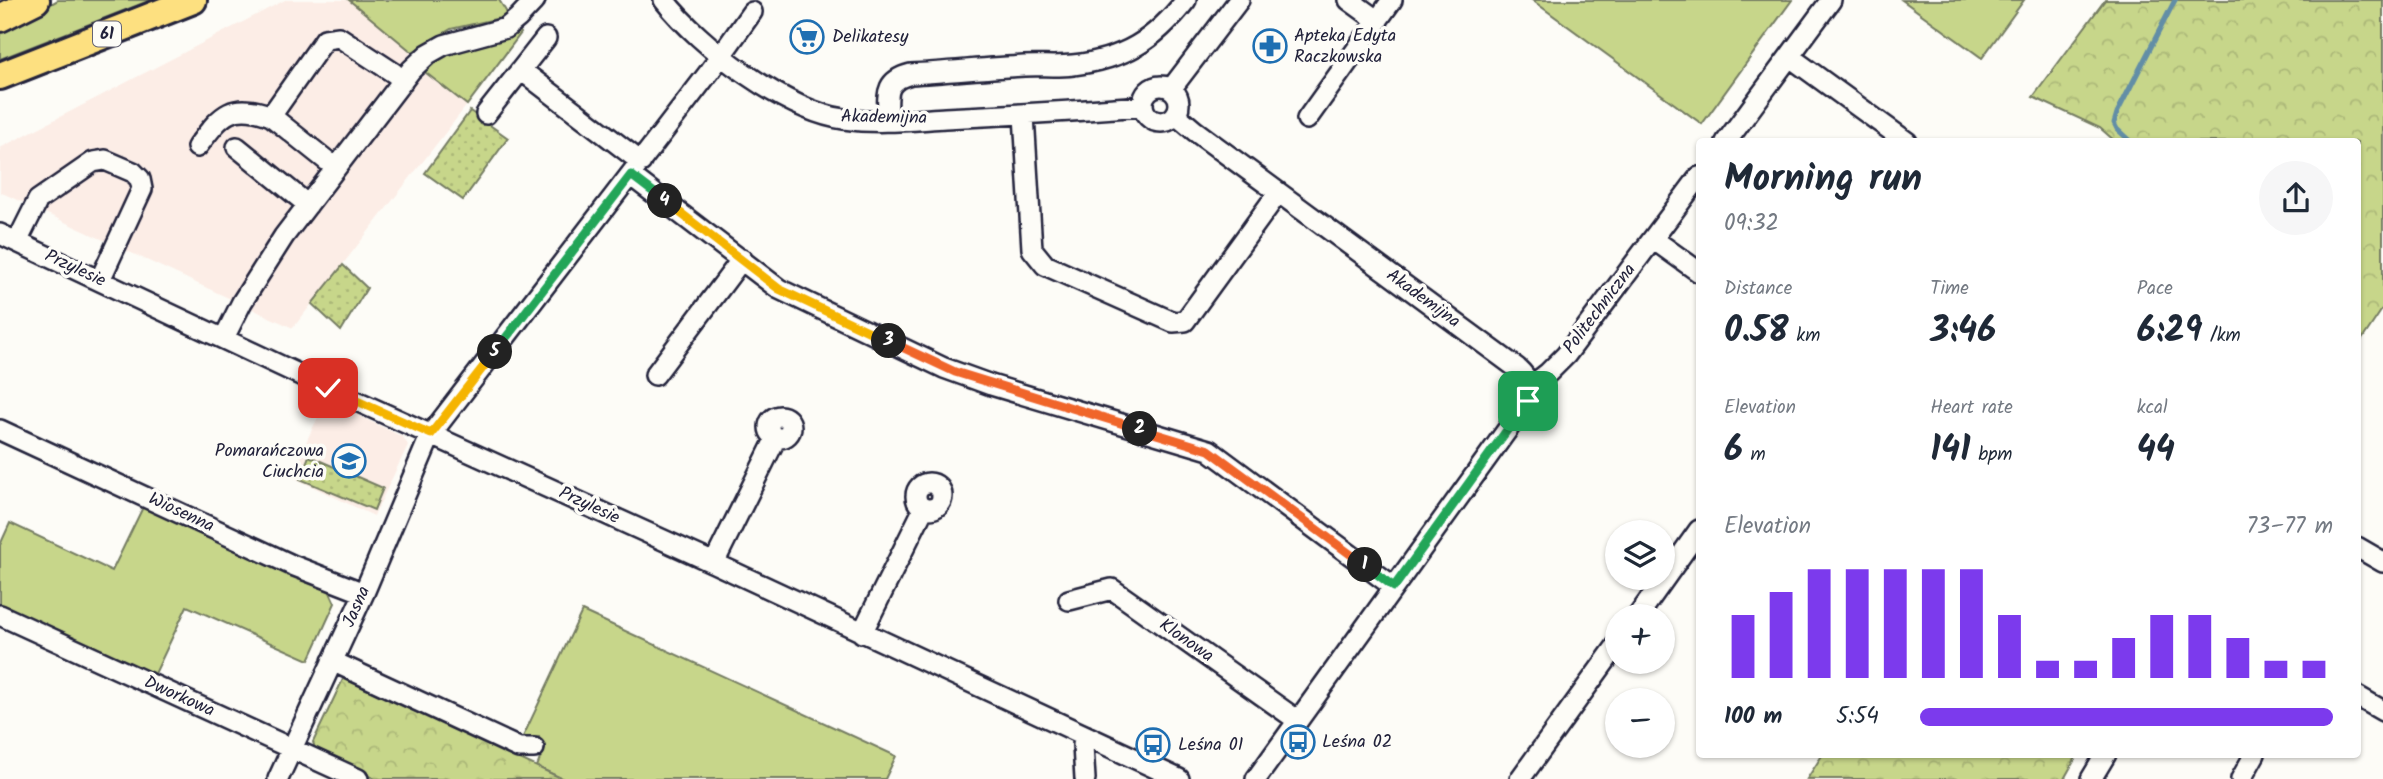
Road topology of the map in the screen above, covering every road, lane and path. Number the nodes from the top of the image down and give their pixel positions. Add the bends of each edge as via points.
1 (36, 0) edge
2 (193, 0) edge
3 (535, 0) edge
4 (664, 0) edge
5 (1186, 0) edge
6 (1240, 0) edge
7 (1349, 0) edge
8 (1392, 0) edge
9 (1831, 0) edge
10 (752, 12) dead end
11 (0, 18) edge
12 (1378, 20) junction
13 (546, 38) dead end
14 (722, 55) junction
15 (1790, 57) junction
16 (521, 70) junction
17 (0, 76) edge
18 (403, 81) junction
19 (1171, 89) junction
20 (1143, 106) junction
21 (486, 114) dead end
22 (1024, 115) junction
23 (1176, 115) junction
24 (271, 116) junction
25 (1307, 119) dead end
26 (888, 120) junction
27 (1729, 138) edge
28 (1901, 138) edge
29 (197, 147) dead end
30 (237, 147) dead end
31 (336, 168) junction
32 (636, 169) junction
33 (1696, 181) edge
34 (1278, 193) junction
35 (308, 205) junction
36 (9, 238) edge
37 (1653, 239) junction
38 (742, 259) junction
39 (1696, 270) edge
40 (100, 280) junction
41 (224, 338) junction
42 (655, 375) dead end
43 (1530, 387) junction
44 (0, 430) edge
45 (431, 434) junction
46 (776, 438) dead end
47 (923, 508) dead end
48 (1696, 534) edge
49 (2361, 549) edge
50 (2383, 562) edge
51 (714, 563) junction
52 (1394, 587) junction
53 (363, 593) junction
54 (1069, 600) dead end
55 (1646, 604) edge
56 (0, 615) edge
57 (862, 633) junction
58 (332, 661) junction
59 (1605, 662) edge
60 (2361, 698) edge
61 (2383, 711) edge
62 (1297, 720) junction
63 (1085, 735) junction
64 (292, 748) junction
65 (534, 748) dead end
66 (2104, 758) edge
67 (2253, 758) edge
68 (278, 779) edge
69 (358, 779) edge
70 (1085, 779) edge
71 (1178, 779) edge
72 (1256, 779) edge
73 (1520, 779) edge
74 (2091, 779) edge
75 (2241, 779) edge

1 - 11 main road
2 - 17 main road, 61
3 - 18 street via 506,28 459,39 428,54
4 - 14 street, Akademijna
5 - 26 street via 1149,38 1113,58 1071,66 899,78 889,91
6 - 19 street
7 - 12 street
8 - 12 street
9 - 15 street
10 - 14 street, Jasna
12 - 25 street
13 - 16 street
14 - 26 street, Akademijna via 801,107 844,119
14 - 32 street, Jasna
15 - 27 street
15 - 28 street
16 - 21 street
16 - 32 street
18 - 24 street via 339,37 325,39
18 - 31 street
19 - 20 street via 1153,88
19 - 23 street via 1179,101
20 - 22 street, Akademijna
20 - 23 street via 1155,121 1167,122
22 - 26 street, Akademijna
22 - 34 street via 1036,256 1045,265 1173,322 1185,321
23 - 34 street, Akademijna
24 - 29 street via 247,109 226,114
24 - 31 street
30 - 35 street
31 - 35 street
32 - 38 street
32 - 45 street, Jasna
33 - 37 street, Politechniczna
34 - 43 street, Akademijna via 1517,368
35 - 41 street via 242,302
36 - 40 street, Przylesie
36 - 40 street via 38,200 93,162 105,160 132,172 142,189
37 - 39 street
37 - 43 street, Politechniczna via 1566,355
38 - 42 street
38 - 52 street via 779,289 944,368 1209,450
40 - 41 street, Przylesie
41 - 45 street, Przylesie
43 - 52 street, Politechniczna via 1528,401
44 - 53 street, Wiosenna via 292,565
45 - 51 street, Przylesie
45 - 53 street, Jasna
46 - 51 street
47 - 57 street
48 - 55 street
49 - 50 street
51 - 57 street, Przylesie
52 - 62 street, Politechniczna
53 - 58 street, Jasna
54 - 62 street, Klonowa via 1112,589
56 - 64 street, Dworkowa
57 - 63 street, Przylesie
58 - 64 street, Jasna
58 - 65 street via 519,748
59 - 73 street
60 - 61 street
62 - 72 street, Politechniczna
63 - 70 street
63 - 71 street, Przylesie
64 - 68 street, Jasna
64 - 69 street, Dworkowa
66 - 74 street
67 - 75 street

